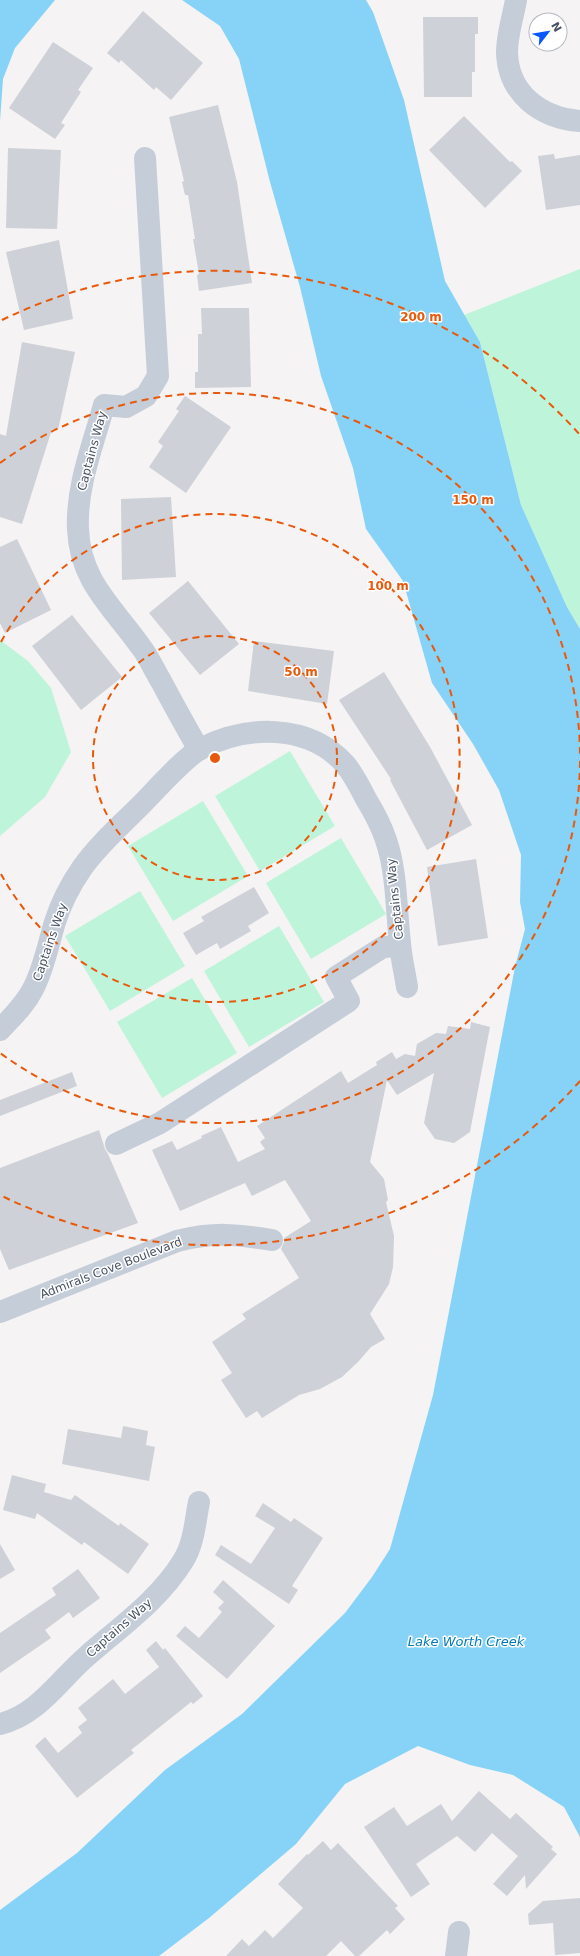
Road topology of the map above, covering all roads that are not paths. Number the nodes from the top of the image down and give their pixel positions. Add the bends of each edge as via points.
1 (516, 0) edge
2 (580, 121) edge
3 (145, 158) dead end
4 (199, 750) junction
5 (400, 946) junction
6 (407, 987) dead end
7 (0, 1030) edge
8 (116, 1144) dead end
9 (272, 1240) dead end
10 (0, 1312) edge
11 (199, 1502) dead end
12 (0, 1724) edge
13 (459, 1932) dead end
14 (456, 1956) edge

1 - 2 street via 507,52 518,87 530,102 544,112 555,118
3 - 4 street, Captains Way via 158,376 146,396 126,407 104,405 82,485 78,507 78,530 81,552 95,587 142,647
4 - 5 street, Captains Way via 240,734 268,731 305,737 336,756 352,774 386,839 392,863
4 - 7 street, Captains Way via 100,845 82,868 55,920 42,970 32,991 19,1010
5 - 6 street, Captains Way
5 - 8 street via 383,947 336,977 349,1001 160,1123
9 - 10 street, Admirals Cove Boulevard via 225,1233 201,1235 178,1241
11 - 12 street, Captains Way via 190,1548 170,1581 36,1706 17,1718
13 - 14 street

